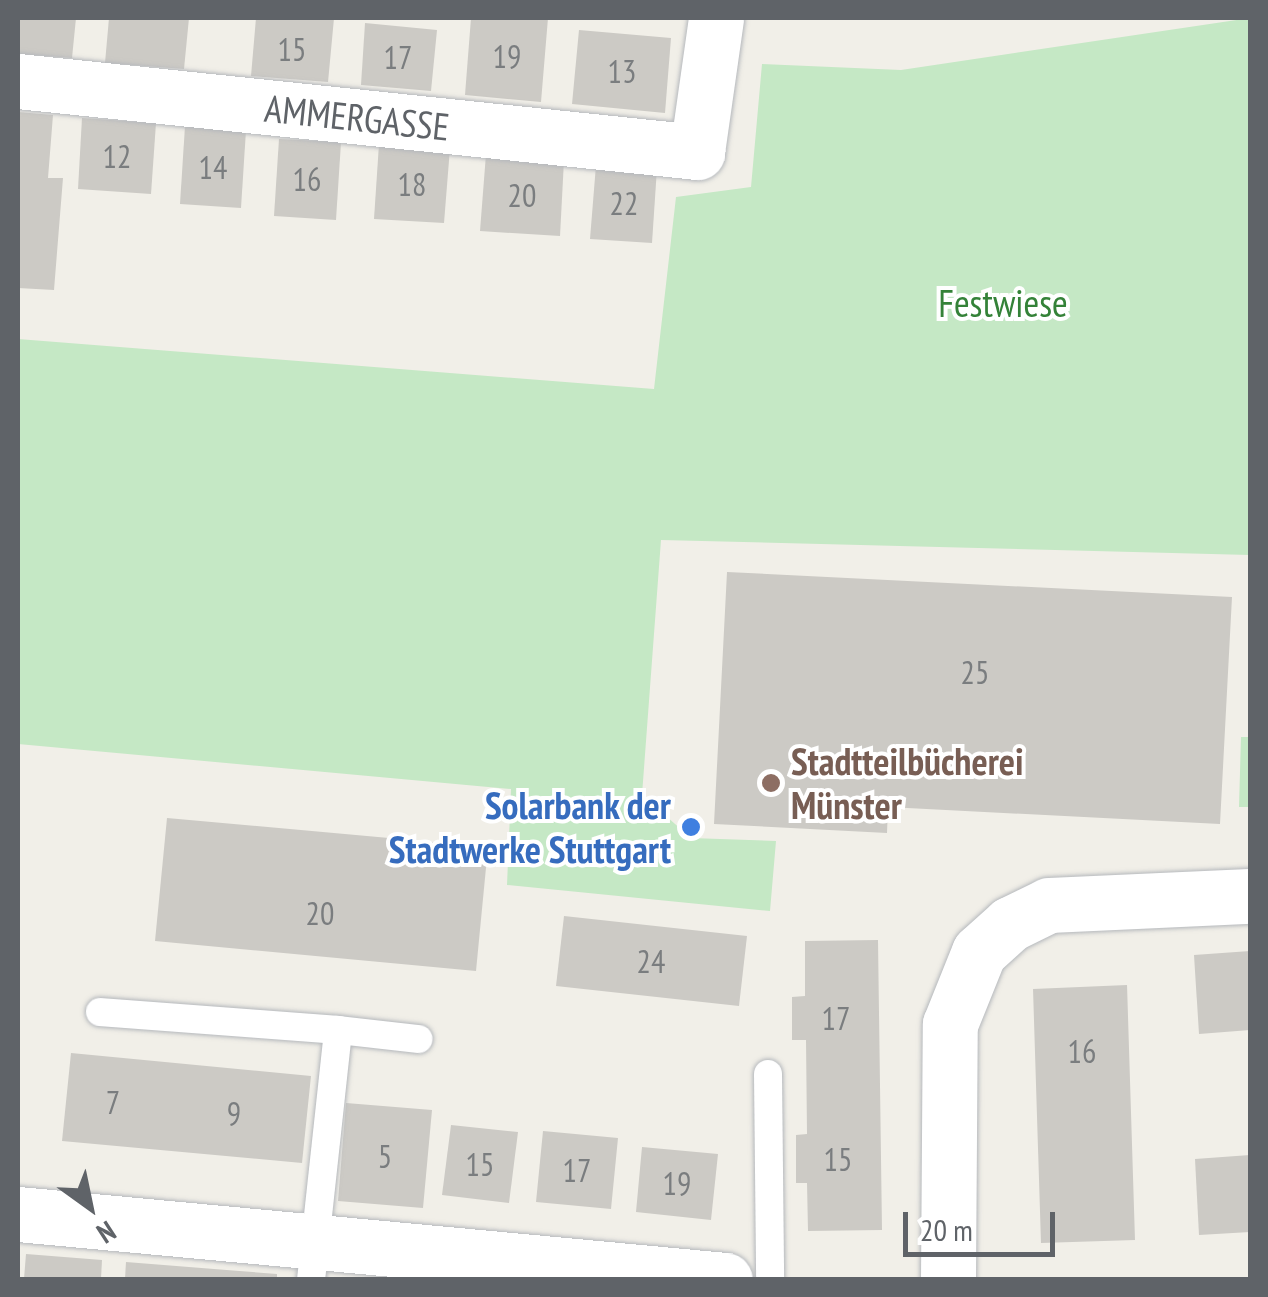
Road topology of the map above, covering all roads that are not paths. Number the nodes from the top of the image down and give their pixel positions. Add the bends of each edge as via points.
1 (716, 18) edge
2 (18, 82) edge
3 (1250, 896) edge
4 (100, 1012) dead end
5 (338, 1030) junction
6 (418, 1039) dead end
7 (768, 1074) dead end
8 (18, 1214) edge
9 (312, 1260) edge
10 (725, 1280) edge
11 (770, 1280) edge
12 (948, 1280) edge

1 - 2 street, AMMERGASSE via 697,152
3 - 12 street via 1049,904 1010,924 979,952 950,1024
4 - 5 lane
5 - 6 lane
5 - 9 lane
7 - 11 lane
8 - 9 street
9 - 10 street

